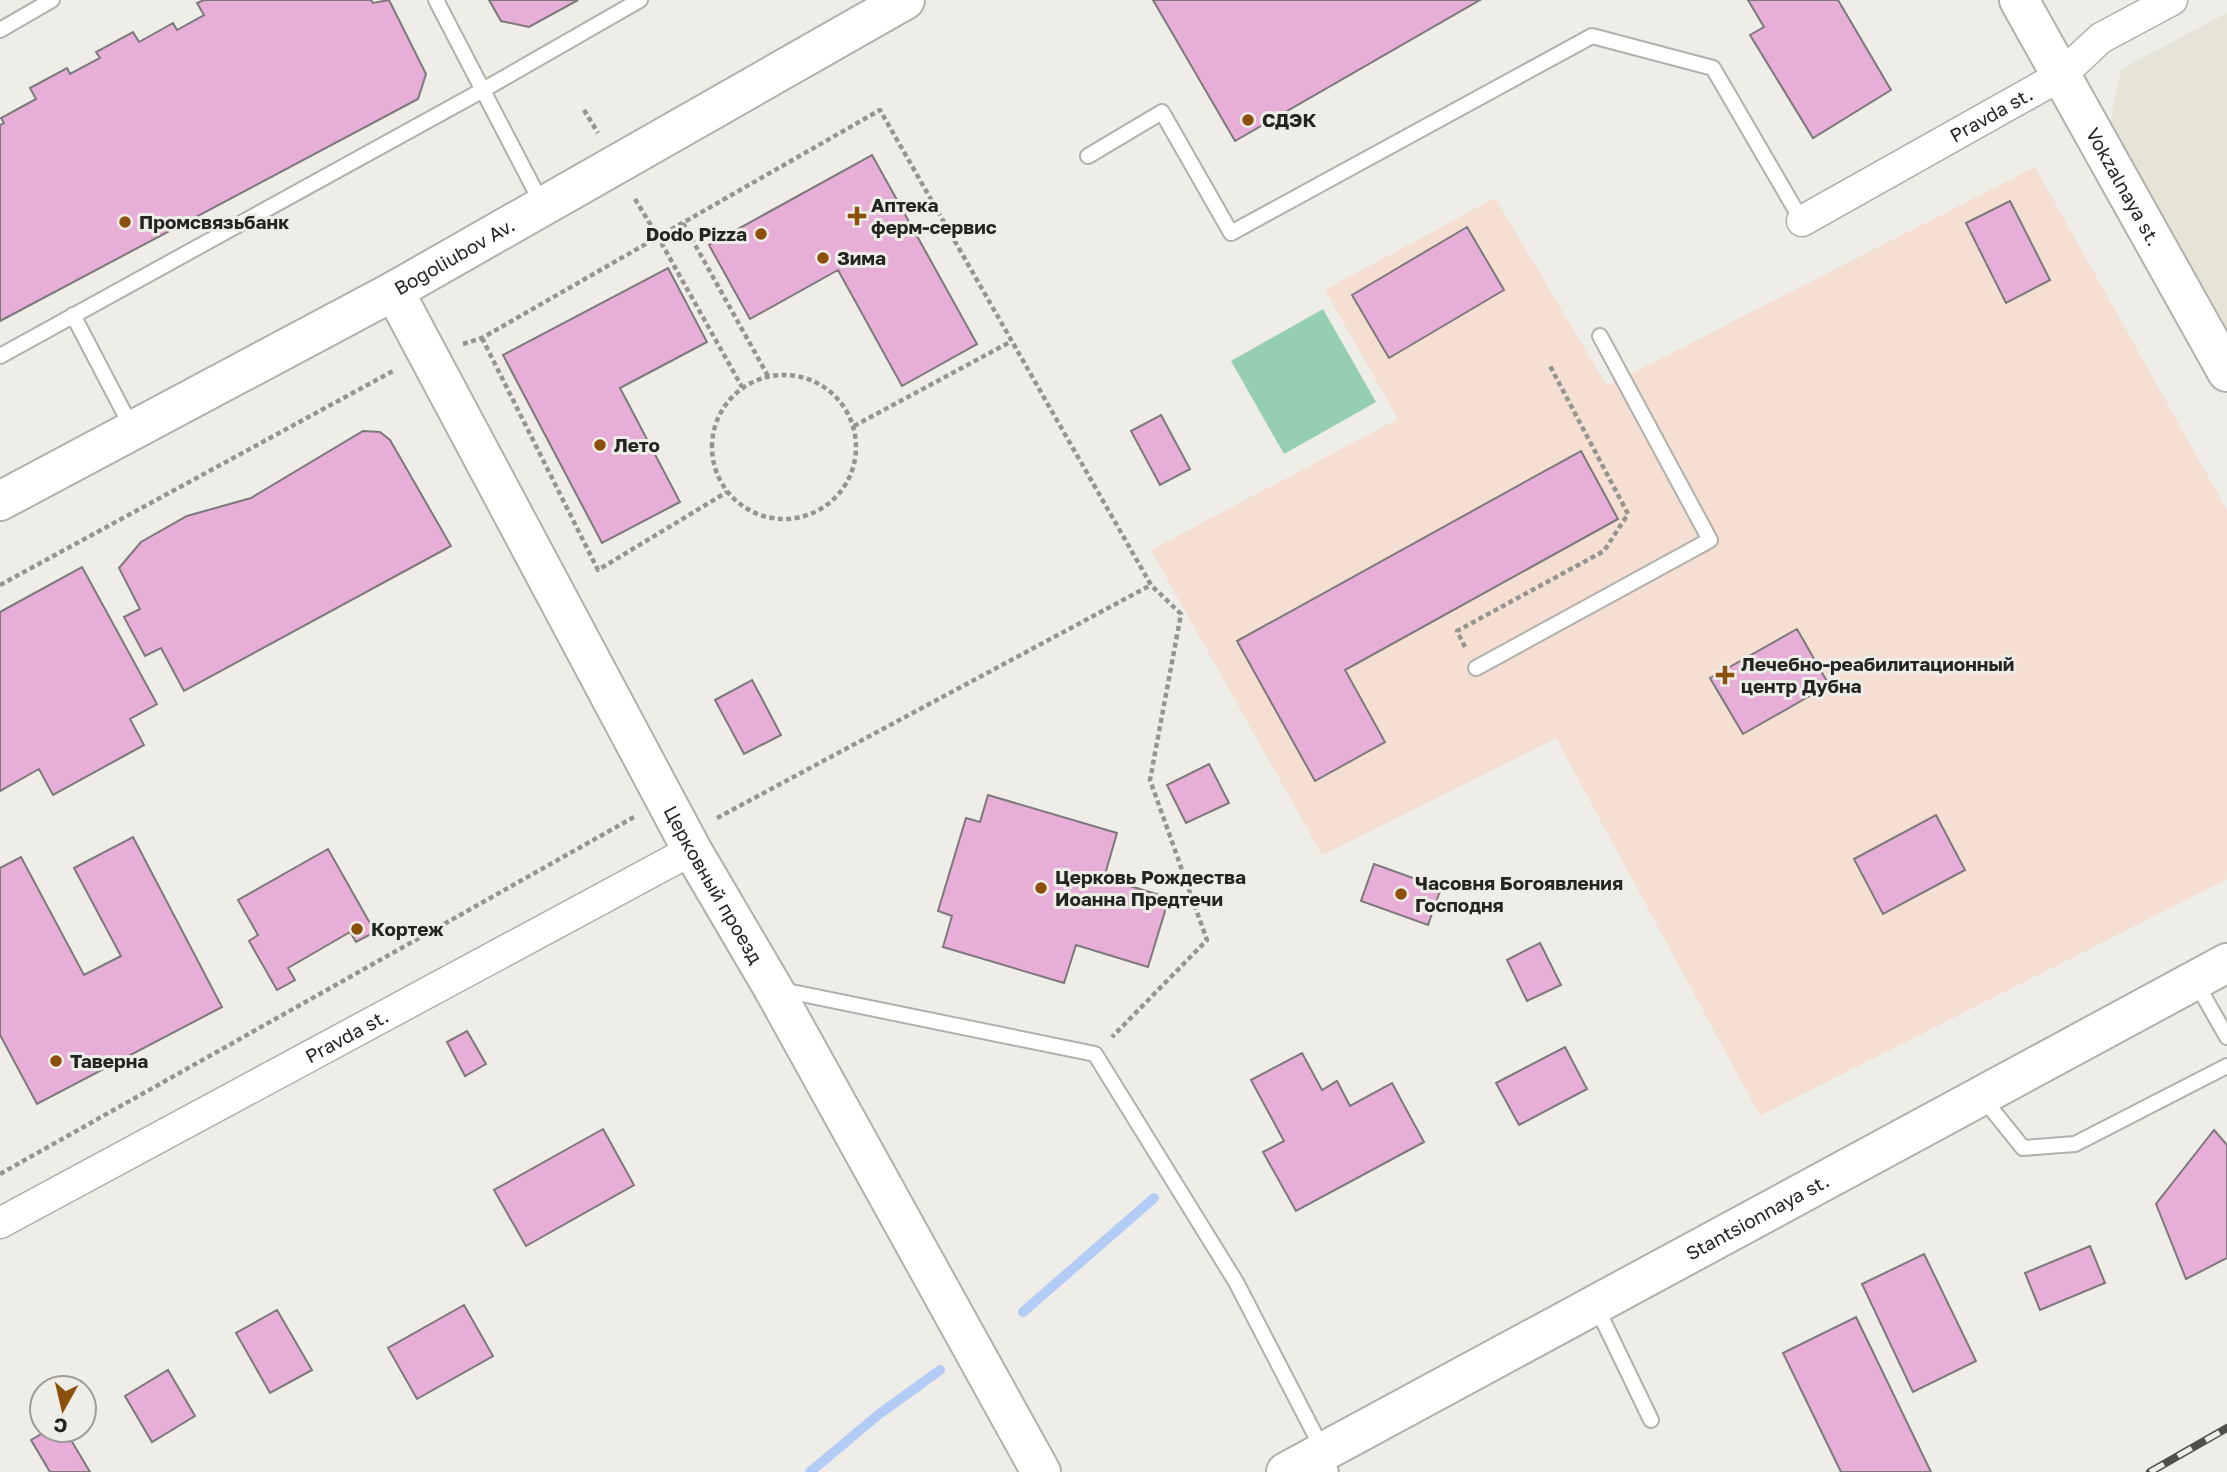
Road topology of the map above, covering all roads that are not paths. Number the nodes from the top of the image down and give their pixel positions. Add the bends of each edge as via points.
1 (52, 0) edge
2 (436, 0) edge
3 (640, 0) edge
4 (905, 0) edge
5 (2019, 0) edge
6 (2172, 0) edge
7 (0, 30) edge
8 (2060, 76) junction
9 (483, 90) junction
10 (1088, 156) dead end
11 (542, 205) junction
12 (1802, 221) joint
13 (394, 291) junction
14 (73, 315) junction
15 (1600, 336) dead end
16 (0, 356) edge
17 (2227, 372) edge
18 (132, 429) junction
19 (0, 501) edge
20 (1476, 668) road end
21 (688, 843) junction
22 (2227, 962) edge
23 (2195, 981) junction
24 (773, 988) junction
25 (2227, 1037) edge
26 (2227, 1066) edge
27 (1981, 1096) junction
28 (0, 1223) edge
29 (1595, 1305) junction
30 (1651, 1420) dead end
31 (1327, 1462) edge
32 (1041, 1472) edge
33 (1286, 1472) edge

1 - 7 lane
2 - 9 lane
3 - 9 lane
4 - 11 main road, Bogoliubov Av.
5 - 8 main road, Vokzalnaya st.
6 - 8 street, Pravda st. via 2101,38
8 - 12 street, Pravda st.
8 - 17 main road, Vokzalnaya st.
9 - 11 lane
9 - 14 lane
10 - 12 lane via 1162,112 1231,233 1592,36 1713,68
11 - 13 main road, Bogoliubov Av.
13 - 18 main road, Bogoliubov Av.
13 - 21 main road, Церковный проезд
14 - 16 lane
14 - 18 lane
15 - 20 lane via 1710,540
18 - 19 main road, Bogoliubov Av.
21 - 24 main road, Церковный проезд
21 - 28 street, Pravda st.
22 - 23 main road, Stantsionnaya st.
23 - 25 lane
23 - 27 main road, Stantsionnaya st.
24 - 31 lane via 1095,1054 1236,1282
24 - 32 main road, Церковный проезд
26 - 27 lane via 2074,1144 2024,1148
27 - 29 main road, Stantsionnaya st.
29 - 30 lane
29 - 31 main road, Stantsionnaya st.
31 - 33 main road, Stantsionnaya st.

